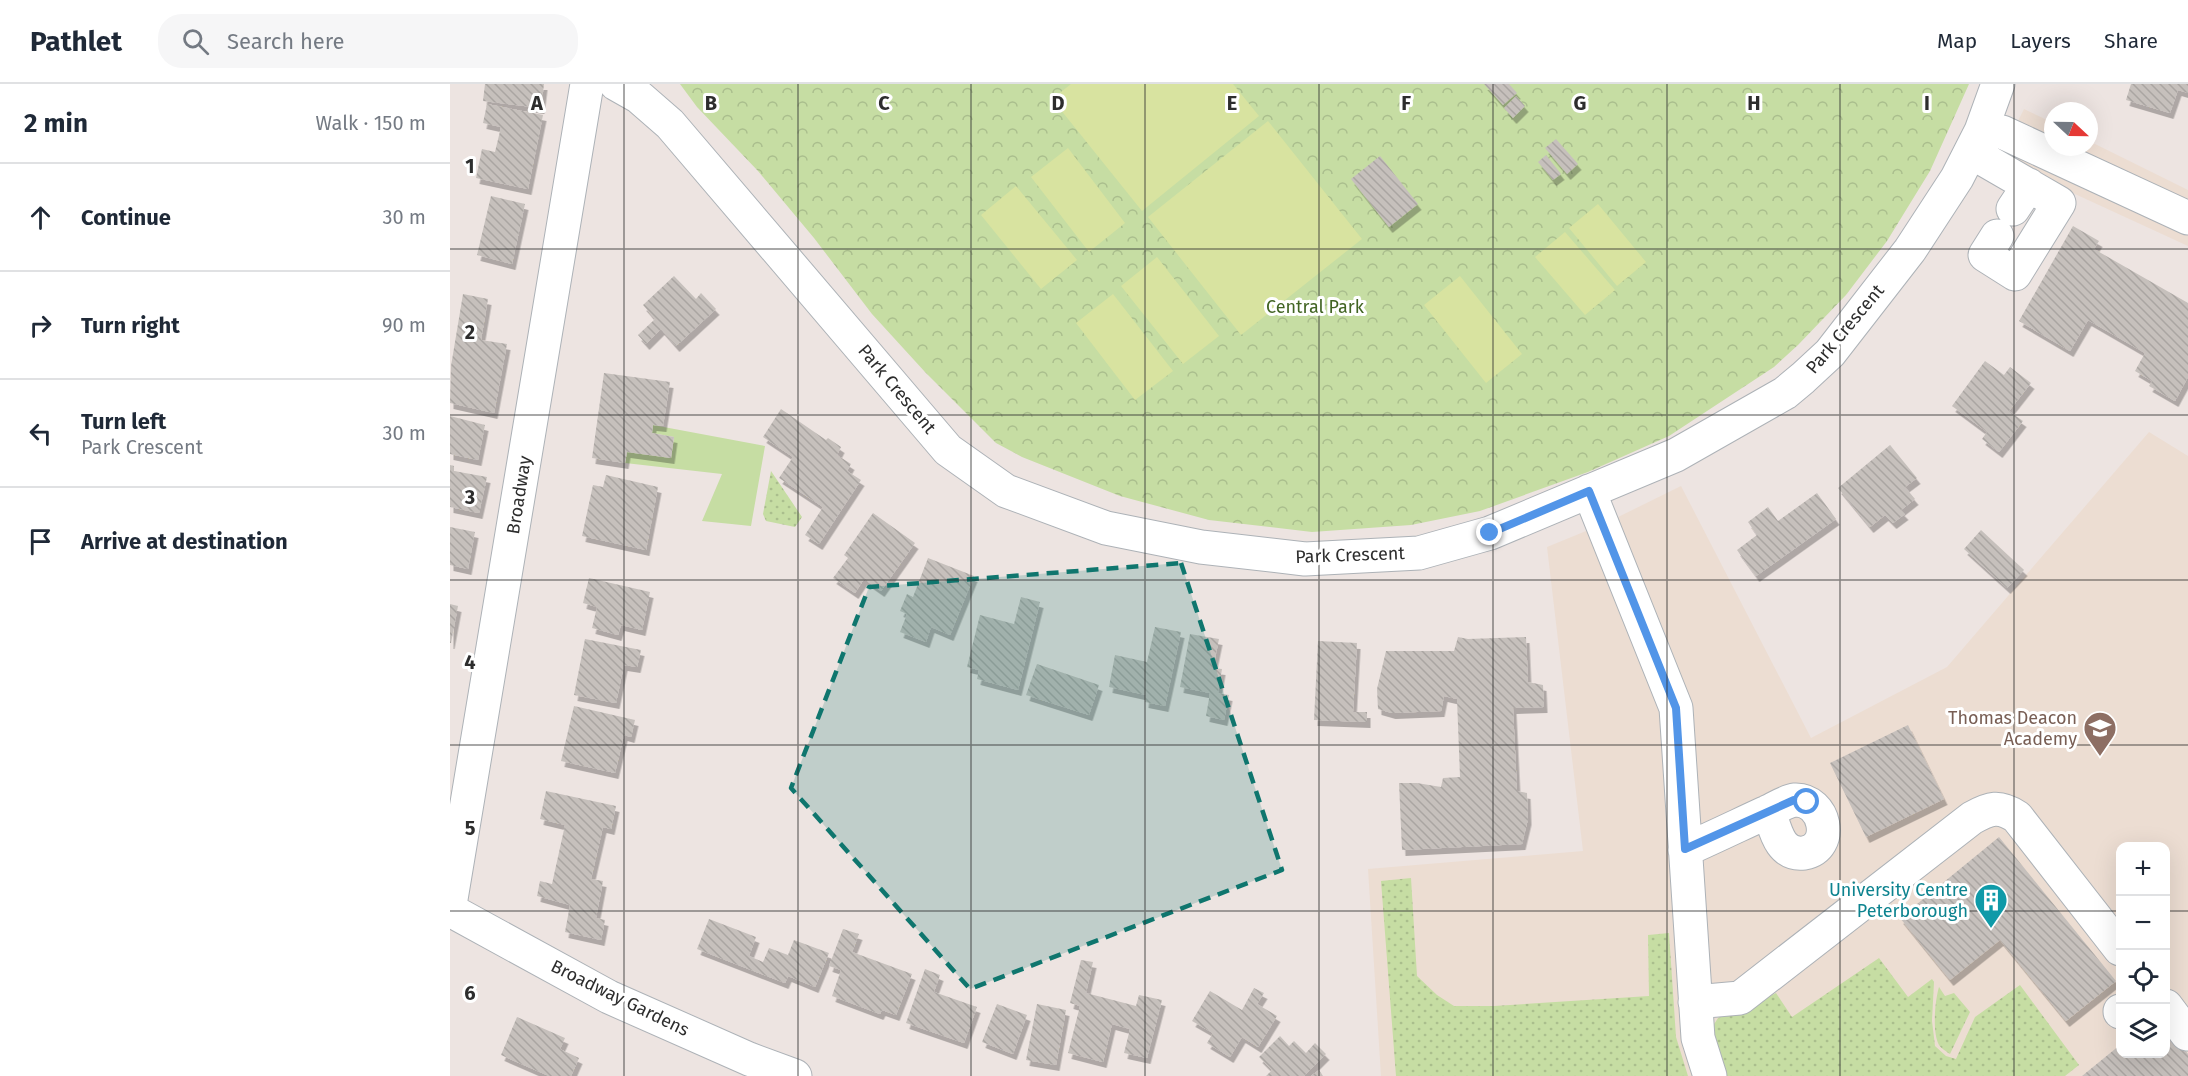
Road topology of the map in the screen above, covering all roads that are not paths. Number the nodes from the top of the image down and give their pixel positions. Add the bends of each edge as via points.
1 (587, 84) edge
2 (616, 84) edge
3 (1998, 84) edge
4 (1976, 141) junction
5 (2013, 210) dead end
6 (2188, 218) edge
7 (1589, 491) junction
8 (1768, 811) dead end
9 (1685, 849) junction
10 (450, 905) edge
11 (450, 910) edge
12 (2116, 943) edge
13 (1695, 1002) junction
14 (2170, 1011) edge
15 (2187, 1034) edge
16 (795, 1076) edge
17 (1710, 1076) edge

1 - 10 street, Broadway
2 - 7 street, Park Crescent via 670,124 948,450 1006,491 1106,528 1201,548 1305,559 1419,553 1490,533
3 - 4 street, Park Crescent
4 - 5 street
4 - 6 street via 2002,132
4 - 7 street, Park Crescent via 1958,178 1910,250 1830,353 1803,378 1785,393 1676,454
7 - 9 street via 1676,708
8 - 9 street
9 - 13 street
11 - 16 street, Broadway Gardens via 609,997
12 - 13 street via 2017,817 2006,810 1987,810 1740,998
13 - 17 street via 1698,1038
14 - 15 street

